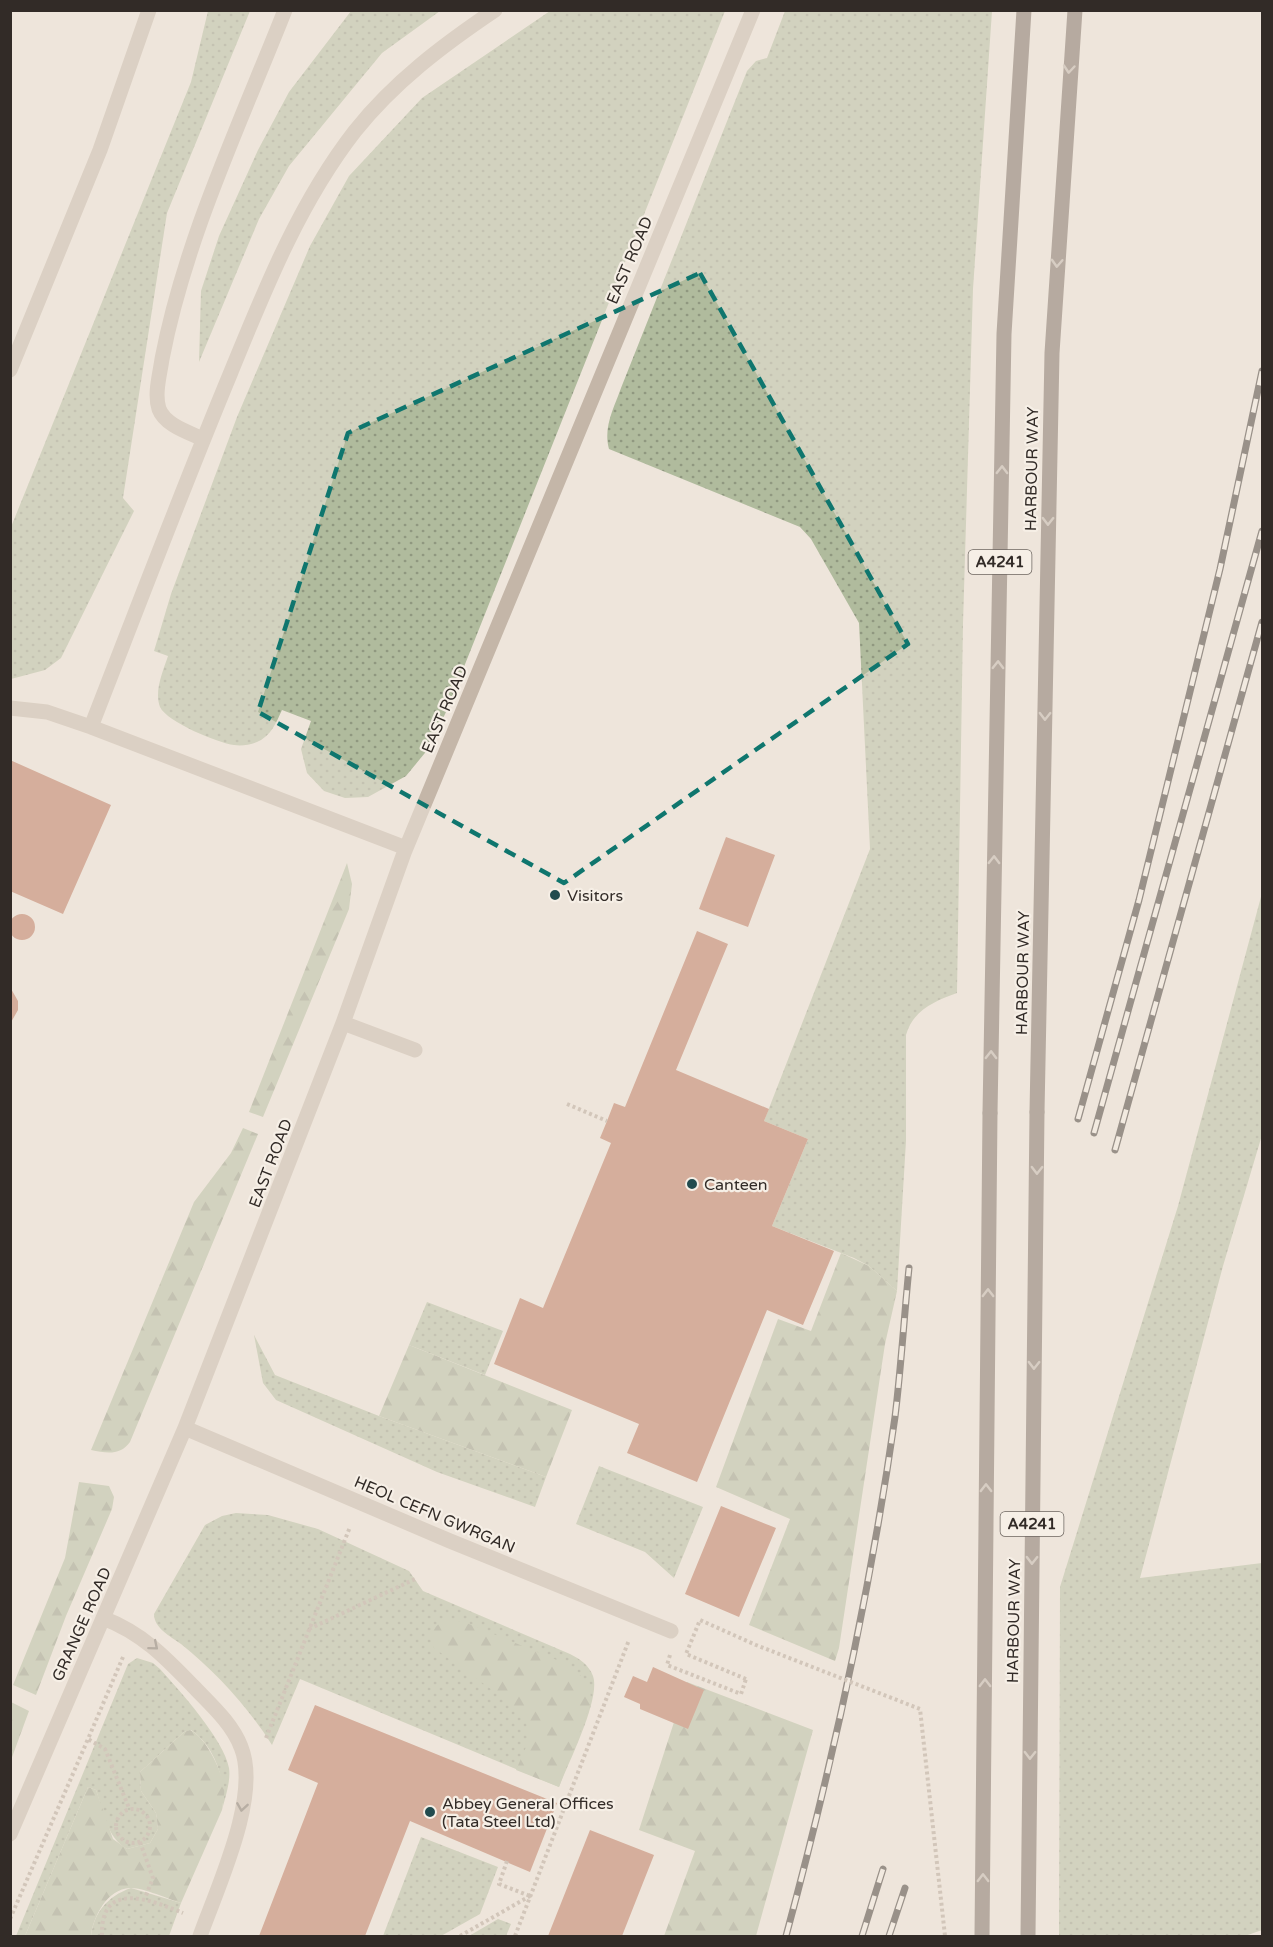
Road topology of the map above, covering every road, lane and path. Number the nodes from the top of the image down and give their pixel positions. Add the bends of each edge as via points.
1 (149, 10) edge
2 (285, 10) edge
3 (495, 10) edge
4 (753, 10) edge
5 (1024, 10) edge
6 (1075, 10) edge
7 (10, 370) edge
8 (203, 439) junction
9 (10, 708) edge
10 (91, 727) junction
11 (406, 848) junction
12 (343, 1023) junction
13 (415, 1050) dead end
14 (567, 1104) dead end
15 (607, 1121) dead end
16 (185, 1428) junction
17 (360, 1502) junction
18 (415, 1579) dead end
19 (103, 1618) junction
20 (638, 1618) junction
21 (309, 1629) junction
22 (134, 1631) junction
23 (671, 1631) joint
24 (88, 1739) junction
25 (245, 1760) junction
26 (129, 1808) junction
27 (10, 1834) edge
28 (140, 1842) junction
29 (507, 1861) dead end
30 (530, 1896) junction
31 (145, 1898) junction
32 (178, 1911) dead end
33 (10, 1919) edge
34 (102, 1936) edge
35 (200, 1936) edge
36 (460, 1936) edge
37 (515, 1936) edge
38 (945, 1936) edge
39 (982, 1936) edge
40 (1028, 1936) edge

1 - 7 lane via 100,150
2 - 8 lane via 199,229 167,333 158,382 158,407 167,420
3 - 8 lane via 395,87 336,157 266,286
4 - 11 lane, EAST ROAD
39 -> 5 main road, HARBOUR WAY / A4241, bridge via 990,1113 1004,334
6 -> 40 main road, HARBOUR WAY / A4241, bridge via 1052,353 1037,1112
8 - 10 lane
9 - 10 lane via 47,712
10 - 11 lane
11 - 12 lane, EAST ROAD
12 - 13 lane
12 - 16 lane, EAST ROAD
14 - 15 path
16 - 17 lane, HEOL CEFN GWRGAN
16 - 19 lane, GRANGE ROAD
17 - 20 lane, HEOL CEFN GWRGAN
17 - 21 path
18 - 21 path
19 - 22 lane
19 - 27 lane, GRANGE ROAD
20 - 23 lane, HEOL CEFN GWRGAN
20 - 30 path
21 - 25 path via 264,1742
22 - 24 path
22 -> 25 lane via 157,1648 223,1718 241,1745
23 - 38 path, bridge via 678,1634 667,1665 741,1694 746,1679 686,1654 700,1620 920,1709
24 - 26 path via 105,1749
24 - 33 path
25 -> 35 lane via 247,1779 239,1827
26 - 28 path via 141,1809 149,1818 149,1834
26 - 28 path via 117,1820 117,1831 129,1843
28 - 31 path via 153,1878
29 - 30 path via 499,1884
30 - 36 path
30 - 37 path
31 - 32 path
31 - 34 path via 127,1897 115,1903 103,1919

